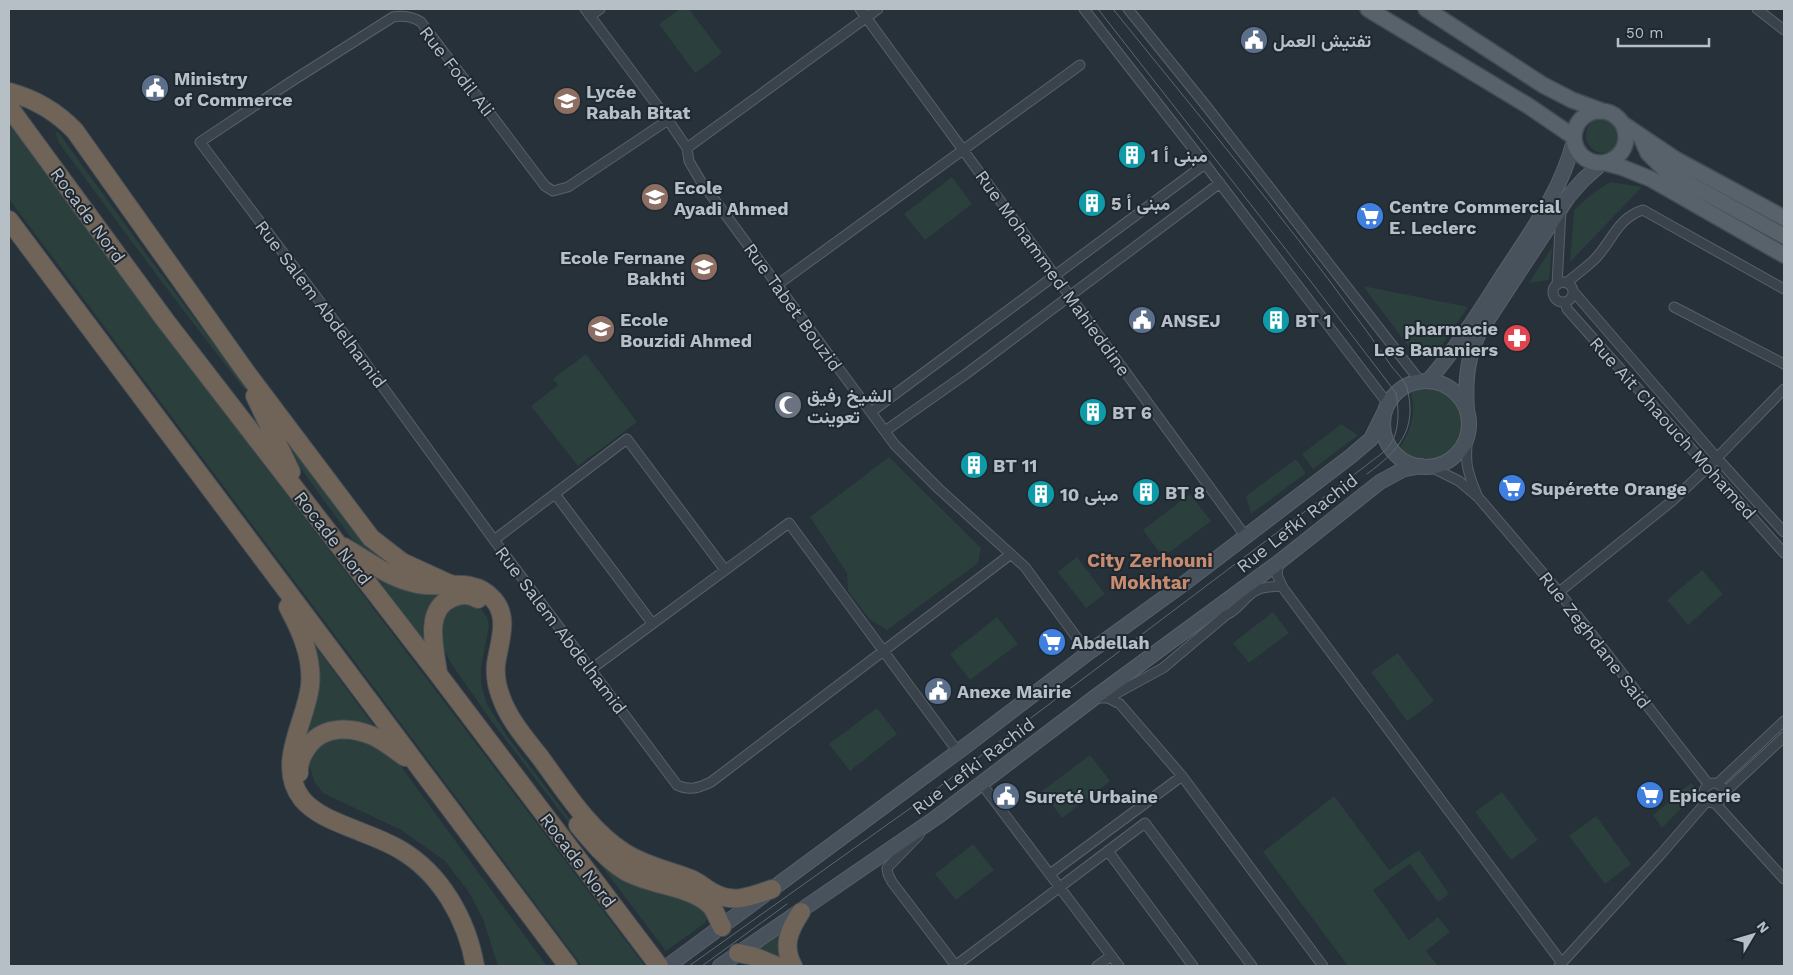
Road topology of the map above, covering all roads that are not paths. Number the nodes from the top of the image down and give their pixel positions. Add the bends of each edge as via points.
1 (600, 9) edge
2 (860, 9) edge
3 (878, 9) edge
4 (1084, 9) edge
5 (1128, 9) edge
6 (1368, 9) edge
7 (1426, 9) edge
8 (1757, 9) edge
9 (588, 12) edge
10 (866, 18) junction
11 (1784, 30) edge
12 (1080, 65) dead end
13 (9, 92) edge
14 (1557, 93) junction
15 (9, 107) edge
16 (1602, 111) junction
17 (1546, 117) junction
18 (668, 120) junction
19 (1623, 124) junction
20 (1641, 137) junction
21 (1574, 139) junction
22 (200, 142) joint
23 (687, 148) junction
24 (963, 151) junction
25 (1205, 164) junction
26 (1604, 164) junction
27 (1220, 183) junction
28 (1562, 206) junction
29 (1784, 218) edge
30 (9, 220) edge
31 (1784, 236) edge
32 (1784, 255) edge
33 (1054, 276) junction
34 (1562, 284) junction
35 (777, 286) junction
36 (1784, 289) edge
37 (1572, 292) junction
38 (1070, 297) junction
39 (1565, 302) junction
40 (1674, 307) dead end
41 (1784, 364) edge
42 (246, 372) junction
43 (1424, 381) junction
44 (1784, 389) edge
45 (1386, 409) junction
46 (1466, 410) junction
47 (871, 412) junction
48 (885, 431) junction
49 (1468, 434) junction
50 (1717, 458) junction
51 (1426, 467) junction
52 (1708, 467) junction
53 (555, 494) junction
54 (1478, 497) junction
55 (308, 506) junction
56 (235, 521) junction
57 (1784, 532) edge
58 (1246, 537) junction
59 (494, 540) junction
60 (338, 544) junction
61 (1784, 553) edge
62 (1011, 554) junction
63 (1279, 562) junction
64 (725, 570) junction
65 (1250, 583) junction
66 (450, 584) junction
67 (1281, 586) junction
68 (1266, 588) junction
69 (1559, 592) junction
70 (652, 623) junction
71 (885, 651) junction
72 (1088, 653) junction
73 (590, 670) junction
74 (438, 674) junction
75 (1101, 698) junction
76 (1784, 721) edge
77 (1784, 738) edge
78 (958, 752) junction
79 (414, 762) junction
80 (1182, 776) junction
81 (981, 783) junction
82 (1713, 785) junction
83 (1724, 793) junction
84 (1711, 802) junction
85 (937, 817) junction
86 (1108, 851) junction
87 (1050, 874) junction
88 (1784, 879) edge
89 (1061, 888) junction
90 (772, 889) junction
91 (800, 912) junction
92 (722, 927) junction
93 (738, 953) junction
94 (1111, 956) junction
95 (1561, 965) edge
96 (475, 966) edge
97 (486, 966) edge
98 (568, 966) edge
99 (658, 966) edge
100 (668, 966) edge
101 (720, 966) edge
102 (777, 966) edge
103 (793, 966) edge
104 (956, 966) edge
105 (1097, 966) edge
106 (1119, 966) edge
107 (1193, 966) edge
108 (1252, 966) edge
109 (1323, 966) edge

1 - 9 street
2 - 10 street, Rue Mohammed Mahieddine
3 - 10 street
4 - 25 street
5 - 43 street
6 - 17 main road
7 - 14 main road
8 - 11 street
9 - 18 street, Rue Tabet Bouzid
10 - 23 street
10 - 24 street, Rue Mohammed Mahieddine
12 - 24 street
13 - 42 highway via 43,105 75,131
14 - 16 main road
14 - 17 main road
15 - 55 highway, Rocade Nord
16 - 19 main road via 1618,117
16 - 21 main road via 1582,118
17 - 21 main road
18 - 22 street, Rue Fodil Ali via 568,187 553,191 545,186 421,22 402,16 393,17
18 - 23 street, Rue Tabet Bouzid
19 - 20 main road
19 - 26 main road via 1627,140 1625,148 1614,160
20 - 29 main road via 1695,171
20 - 31 main road via 1648,153 1666,171
21 - 26 main road via 1584,158
21 - 43 main road via 1563,175 1547,205 1459,343
22 - 59 street, Rue Salem Abdelhamid
23 - 35 street, Rue Tabet Bouzid via 689,161 700,180
24 - 33 street, Rue Mohammed Mahieddine
24 - 35 street
25 - 27 street
25 - 33 street
26 - 28 main road via 1575,187
26 - 32 main road via 1636,173 1665,187
27 - 38 street
27 - 45 street
28 - 34 street
28 - 46 main road via 1472,349
30 - 56 highway
33 - 38 street, Rue Mohammed Mahieddine
33 - 47 street
34 - 36 street via 1595,259 1621,224 1632,214 1643,210
34 - 37 street via 1570,287
34 - 39 street via 1553,290 1558,301
35 - 47 street, Rue Tabet Bouzid
37 - 39 street via 1572,297
37 - 50 street
38 - 48 street
38 - 58 street, Rue Mohammed Mahieddine
39 - 52 street, Rue Ait Chaouch Mohamed via 1566,309
40 - 41 street
42 - 55 highway
42 - 66 highway via 371,538 402,562
43 - 45 main road via 1401,388
43 - 46 main road via 1452,390
44 - 50 street
45 - 51 main road via 1384,433 1389,446 1411,464
45 - 58 main road via 1371,440
46 - 49 main road
47 - 48 street, Rue Tabet Bouzid
48 - 62 street, Rue Tabet Bouzid via 939,490
49 - 51 main road via 1455,456 1444,463
49 - 54 street via 1467,471
50 - 52 street
50 - 57 street
51 - 54 street via 1459,481
51 - 63 main road, Rue Lefki Rachid via 1404,468 1380,482
52 - 61 street, Rue Ait Chaouch Mohamed
52 - 69 street via 1672,501
53 - 59 street
53 - 64 street via 627,439
53 - 70 street
54 - 69 street, Rue Zeghdane Said
55 - 60 highway, Rocade Nord
56 - 79 highway
56 - 96 highway via 288,607 308,658 308,698 295,739 291,766 296,788 302,798 321,814 401,850 424,868 460,916 472,945
58 - 72 main road
59 - 73 street, Rue Salem Abdelhamid
60 - 66 highway via 380,570 407,581 428,585
60 - 74 highway, Rocade Nord
62 - 71 street, Rue Salem Abdelhamid
62 - 72 street, Rue Tabet Bouzid via 1025,567
63 - 65 main road, Rue Lefki Rachid
63 - 67 street via 1277,575
64 - 70 street
64 - 71 street via 789,523
65 - 68 street
65 - 75 main road, Rue Lefki Rachid
66 - 90 highway via 480,589 495,600 503,624 496,678 505,708 578,809 607,840 641,862 689,878 728,898 744,898
67 - 68 street
67 - 95 street
68 - 75 street via 1254,592 1163,668
69 - 82 street, Rue Zeghdane Said
70 - 73 street
71 - 73 street, Rue Salem Abdelhamid via 711,782 690,789 677,785
71 - 78 street
72 - 78 main road
74 - 92 highway via 433,632 437,612 448,600 463,594 472,596 486,606 493,622 485,666 490,701 501,723 537,773 607,858 638,877 696,895 711,906
74 - 99 highway, Rocade Nord
75 - 80 street via 1120,704
75 - 81 main road, Rue Lefki Rachid
76 - 82 street
77 - 83 street
78 - 90 main road
79 - 97 highway via 375,737 340,729 330,731 311,743 302,756 299,771 304,788 312,798 390,836 434,868 454,890 468,914
79 - 98 highway
80 - 87 street
80 - 109 street
81 - 85 main road, Rue Lefki Rachid
81 - 87 street
82 - 83 street via 1722,787
82 - 84 street via 1704,794
83 - 84 street via 1722,800
84 - 88 street
84 - 95 street
85 - 91 main road, Rue Lefki Rachid
85 - 104 street via 887,868 892,882
86 - 89 street
86 - 107 street
86 - 108 street via 1146,823
87 - 89 street
89 - 94 street
89 - 104 street
90 - 92 main road
91 - 93 main road, Rue Lefki Rachid
91 - 103 highway via 787,941
92 - 100 main road
93 - 101 main road, Rue Lefki Rachid
93 - 102 highway
94 - 105 street
94 - 106 street

